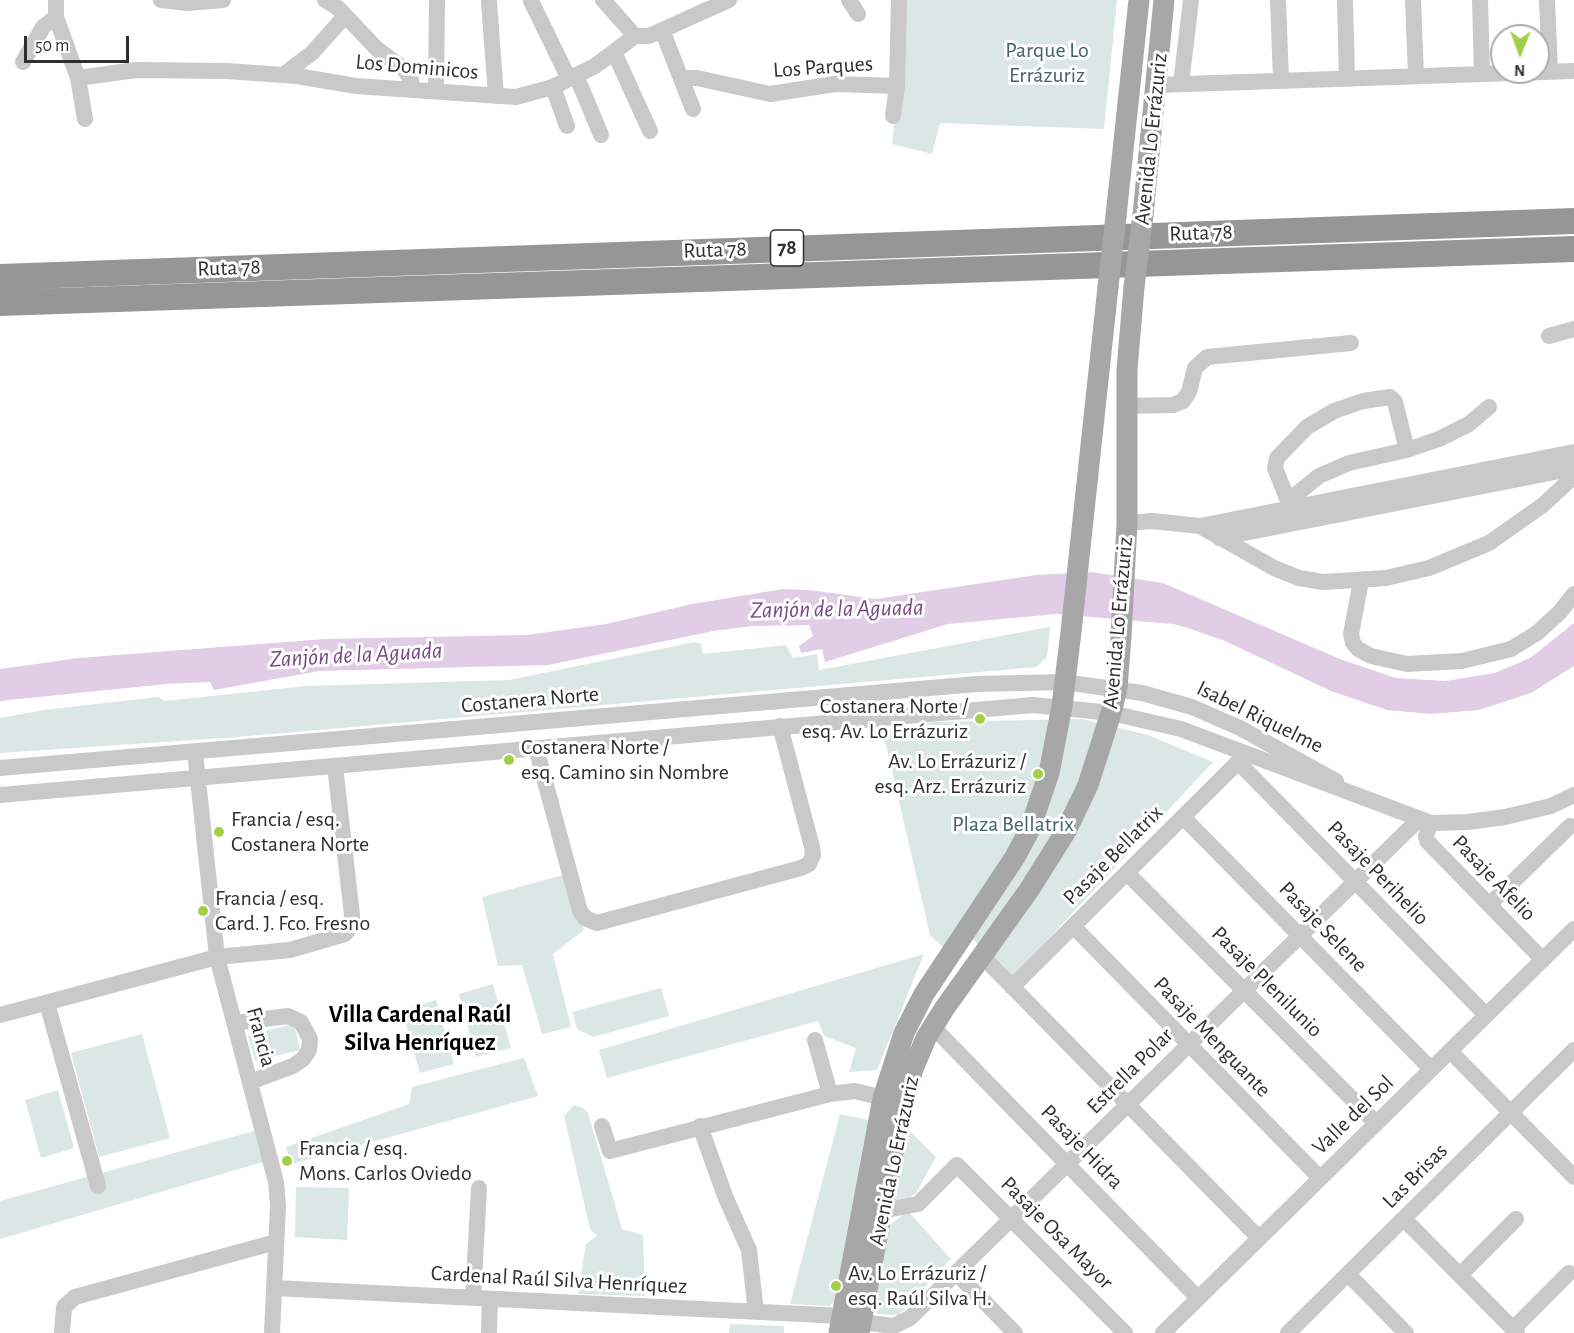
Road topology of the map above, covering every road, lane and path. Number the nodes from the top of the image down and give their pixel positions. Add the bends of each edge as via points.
1 (56, 0) edge
2 (160, 0) edge
3 (223, 0) edge
4 (325, 0) edge
5 (437, 0) edge
6 (604, 0) edge
7 (729, 0) edge
8 (898, 0) edge
9 (1139, 0) edge
10 (1164, 0) edge
11 (1191, 0) edge
12 (1278, 0) edge
13 (1345, 0) edge
14 (1413, 0) edge
15 (1480, 0) edge
16 (1547, 0) edge
17 (531, 1) edge
18 (489, 2) dead end
19 (345, 16) junction
20 (56, 17) junction
21 (1548, 24) edge
22 (662, 30) junction
23 (635, 36) junction
24 (614, 52) junction
25 (23, 62) dead end
26 (1574, 71) edge
27 (1550, 72) edge
28 (1482, 74) junction
29 (1490, 74) edge
30 (283, 75) junction
31 (1416, 76) junction
32 (573, 77) junction
33 (78, 78) junction
34 (681, 78) junction
35 (1347, 79) junction
36 (1281, 81) junction
37 (1181, 84) junction
38 (1156, 85) junction
39 (897, 86) junction
40 (553, 87) junction
41 (412, 88) junction
42 (436, 90) junction
43 (496, 96) junction
44 (693, 109) dead end
45 (893, 116) dead end
46 (85, 119) dead end
47 (567, 126) dead end
48 (650, 131) dead end
49 (601, 135) dead end
50 (1574, 221) edge
51 (1574, 249) edge
52 (0, 276) edge
53 (0, 303) edge
54 (1574, 329) edge
55 (1549, 336) dead end
56 (1351, 343) dead end
57 (1126, 406) junction
58 (1489, 407) dead end
59 (1407, 450) junction
60 (1574, 452) edge
61 (1574, 468) edge
62 (1574, 476) edge
63 (1290, 510) junction
64 (1127, 523) junction
65 (1200, 526) junction
66 (1219, 538) junction
67 (1361, 581) junction
68 (1574, 594) edge
69 (1064, 682) junction
70 (1117, 688) junction
71 (1062, 706) junction
72 (1111, 713) junction
73 (780, 726) junction
74 (536, 748) junction
75 (195, 752) junction
76 (1240, 757) junction
77 (335, 766) junction
78 (0, 768) edge
79 (198, 778) junction
80 (0, 795) edge
81 (1574, 795) edge
82 (1359, 797) junction
83 (1551, 806) junction
84 (1183, 816) junction
85 (1424, 822) junction
86 (1572, 828) edge
87 (1127, 873) junction
88 (1355, 882) junction
89 (1489, 905) junction
90 (1073, 927) junction
91 (1574, 929) edge
92 (1300, 936) junction
93 (982, 956) junction
94 (217, 957) junction
95 (1542, 960) junction
96 (1012, 987) junction
97 (1244, 991) junction
98 (47, 1003) junction
99 (1486, 1015) junction
100 (0, 1016) edge
101 (234, 1023) junction
102 (933, 1027) junction
103 (815, 1040) dead end
104 (1189, 1045) junction
105 (1450, 1051) junction
106 (1572, 1058) edge
107 (1431, 1069) junction
108 (250, 1082) junction
109 (830, 1094) junction
110 (883, 1098) junction
111 (1128, 1104) junction
112 (1511, 1113) junction
113 (1376, 1123) junction
114 (602, 1126) dead end
115 (700, 1126) junction
116 (1068, 1164) junction
117 (1574, 1177) edge
118 (1320, 1178) junction
119 (98, 1186) dead end
120 (479, 1188) dead end
121 (882, 1211) junction
122 (1012, 1219) junction
123 (1404, 1219) junction
124 (1516, 1219) dead end
125 (1259, 1238) junction
126 (276, 1242) junction
127 (956, 1273) junction
128 (1569, 1273) dead end
129 (1348, 1274) junction
130 (1460, 1275) junction
131 (274, 1288) junction
132 (473, 1298) junction
133 (1198, 1298) junction
134 (490, 1299) junction
135 (756, 1312) junction
136 (850, 1326) edge
137 (903, 1329) edge
138 (1294, 1331) edge
139 (1515, 1331) edge
140 (62, 1333) edge
141 (272, 1333) edge
142 (489, 1333) edge
143 (1015, 1333) edge
144 (1125, 1333) edge
145 (1163, 1333) edge
146 (1406, 1333) edge

1 - 20 street
2 - 3 street
4 - 19 street
5 - 42 street
6 - 23 street
7 - 22 street, Los Dominicos
8 - 39 street
9 - 69 main road, Avenida Lo Errázuriz, bridge
10 - 38 main road, Avenida Lo Errázuriz
11 - 37 street
12 - 36 street
13 - 35 street
14 - 31 street
15 - 28 street
16 - 21 street
17 - 32 street
18 - 43 street
19 - 30 street via 312,53
19 - 41 street via 377,49 404,69
20 - 25 street via 43,27
20 - 33 street
22 - 23 street, Los Dominicos via 649,36
22 - 34 street
23 - 24 street, Los Dominicos
24 - 32 street, Los Dominicos
24 - 48 street
26 - 27 street
28 - 29 street
28 - 31 street
30 - 33 street, Los Dominicos via 167,69
30 - 41 street, Los Dominicos via 356,86
31 - 35 street
32 - 40 street, Los Dominicos
32 - 49 street
33 - 46 street
34 - 39 street, Los Parques via 773,94 835,84
34 - 44 street
35 - 36 street
36 - 37 street
37 - 38 street
38 - 57 main road, Avenida Lo Errázuriz, bridge via 1128,344
39 - 45 street
40 - 43 street, Los Dominicos via 516,97
40 - 47 street
41 - 42 street, Los Dominicos
42 - 43 street, Los Dominicos
50 - 52 highway, Ruta 78 / 78
51 - 53 highway, Ruta 78 / 78
54 - 55 street
56 - 57 street via 1208,357 1195,368 1190,392 1183,401 1173,405
57 - 64 main road, Avenida Lo Errázuriz
58 - 59 street via 1458,430
59 - 63 street via 1333,468 1305,485
59 - 63 street via 1395,402 1390,397 1341,408 1307,427 1277,458 1275,468
60 - 63 street
61 - 63 street
62 - 67 street via 1526,519 1470,552 1408,574
63 - 65 street
63 - 66 street
64 - 65 street via 1152,521
64 - 70 main road, Avenida Lo Errázuriz
65 - 66 street
66 - 67 street via 1299,578
67 - 68 street via 1351,634 1353,643 1371,656 1407,663 1462,662 1511,649 1536,633
69 - 70 street, Isabel Riquelme
69 - 71 main road, Avenida Lo Errázuriz
69 - 75 street, Costanera Norte via 965,685
70 - 72 main road, Avenida Lo Errázuriz
70 - 82 street, Isabel Riquelme via 1168,699 1216,716 1299,759
71 - 72 street, Isabel Riquelme
71 - 73 street
71 - 110 main road, Avenida Lo Errázuriz via 1049,773 1027,835 915,1009
72 - 76 street, Isabel Riquelme via 1181,729
72 - 93 main road, Avenida Lo Errázuriz via 1096,765 1066,831
73 - 74 street
73 - 74 street via 812,847 809,864 597,923 580,911
74 - 77 street
75 - 78 street, Costanera Norte
75 - 79 street, Francia
76 - 82 street, Isabel Riquelme
76 - 84 street, Pasaje Bellatrix
76 - 88 street, Pasaje Perihelio
77 - 79 street
77 - 94 street via 352,915 349,930 341,937 290,950
79 - 80 street
79 - 94 street, Francia
81 - 83 street, Isabel Riquelme
82 - 85 street, Isabel Riquelme
83 - 85 street, Isabel Riquelme via 1496,818
83 - 86 street
84 - 87 street, Pasaje Bellatrix
84 - 92 street, Pasaje Selene
85 - 88 street, Estrella Polar
85 - 89 street, Pasaje Afelio via 1427,841
86 - 89 street
87 - 90 street, Pasaje Bellatrix
87 - 97 street, Pasaje Plenilunio
88 - 92 street, Estrella Polar
88 - 99 street, Pasaje Perihelio
89 - 95 street, Pasaje Afelio
90 - 96 street, Pasaje Bellatrix
90 - 104 street, Pasaje Menguante
91 - 95 street, Valle del Sol
92 - 97 street, Estrella Polar
92 - 107 street, Pasaje Selene
93 - 96 street
93 - 102 main road, Avenida Lo Errázuriz
94 - 98 street
94 - 101 street, Francia
95 - 99 street, Valle del Sol
96 - 111 street
97 - 104 street, Estrella Polar
97 - 113 street, Pasaje Plenilunio
98 - 100 street
98 - 119 street
99 - 105 street, Valle del Sol
101 - 108 street, Francia
101 - 108 street via 288,1016 301,1022 310,1039 303,1059
102 - 116 street, Pasaje Hidra
102 - 121 main road, Avenida Lo Errázuriz via 908,1085
103 - 109 street
104 - 111 street, Estrella Polar
104 - 118 street, Pasaje Menguante
105 - 107 street, Valle del Sol
105 - 112 street
106 - 112 street, Las Brisas
107 - 113 street, Valle del Sol
108 - 126 street, Francia via 276,1182
109 - 110 street via 855,1091
109 - 115 street
110 - 136 main road, Avenida Lo Errázuriz
111 - 116 street, Estrella Polar
111 - 125 street
112 - 117 street
112 - 123 street, Las Brisas
113 - 118 street, Valle del Sol
114 - 115 street via 610,1151
115 - 135 street via 749,1250
116 - 122 street, Estrella Polar
116 - 133 street, Pasaje Hidra
118 - 125 street, Valle del Sol
120 - 132 street
121 - 122 street, Pasaje Osa Mayor via 918,1204 957,1165
121 - 136 main road, Avenida Lo Errázuriz
122 - 127 street, Estrella Polar
122 - 144 street, Pasaje Osa Mayor
123 - 129 street, Las Brisas
123 - 130 street
124 - 130 street
125 - 133 street, Valle del Sol
126 - 131 street, Francia
126 - 140 street via 75,1297 64,1307
127 - 137 street, Estrella Polar
127 - 143 street
128 - 139 street
129 - 138 street, Las Brisas
129 - 146 street
130 - 139 street
131 - 132 street, Cardenal Raúl Silva Henríquez
131 - 141 street, Francia
132 - 134 street, Cardenal Raúl Silva Henríquez
133 - 145 street, Valle del Sol
134 - 135 street, Cardenal Raúl Silva Henríquez
134 - 142 street
135 - 136 street, Cardenal Raúl Silva Henríquez
136 - 137 street, Estrella Polar

